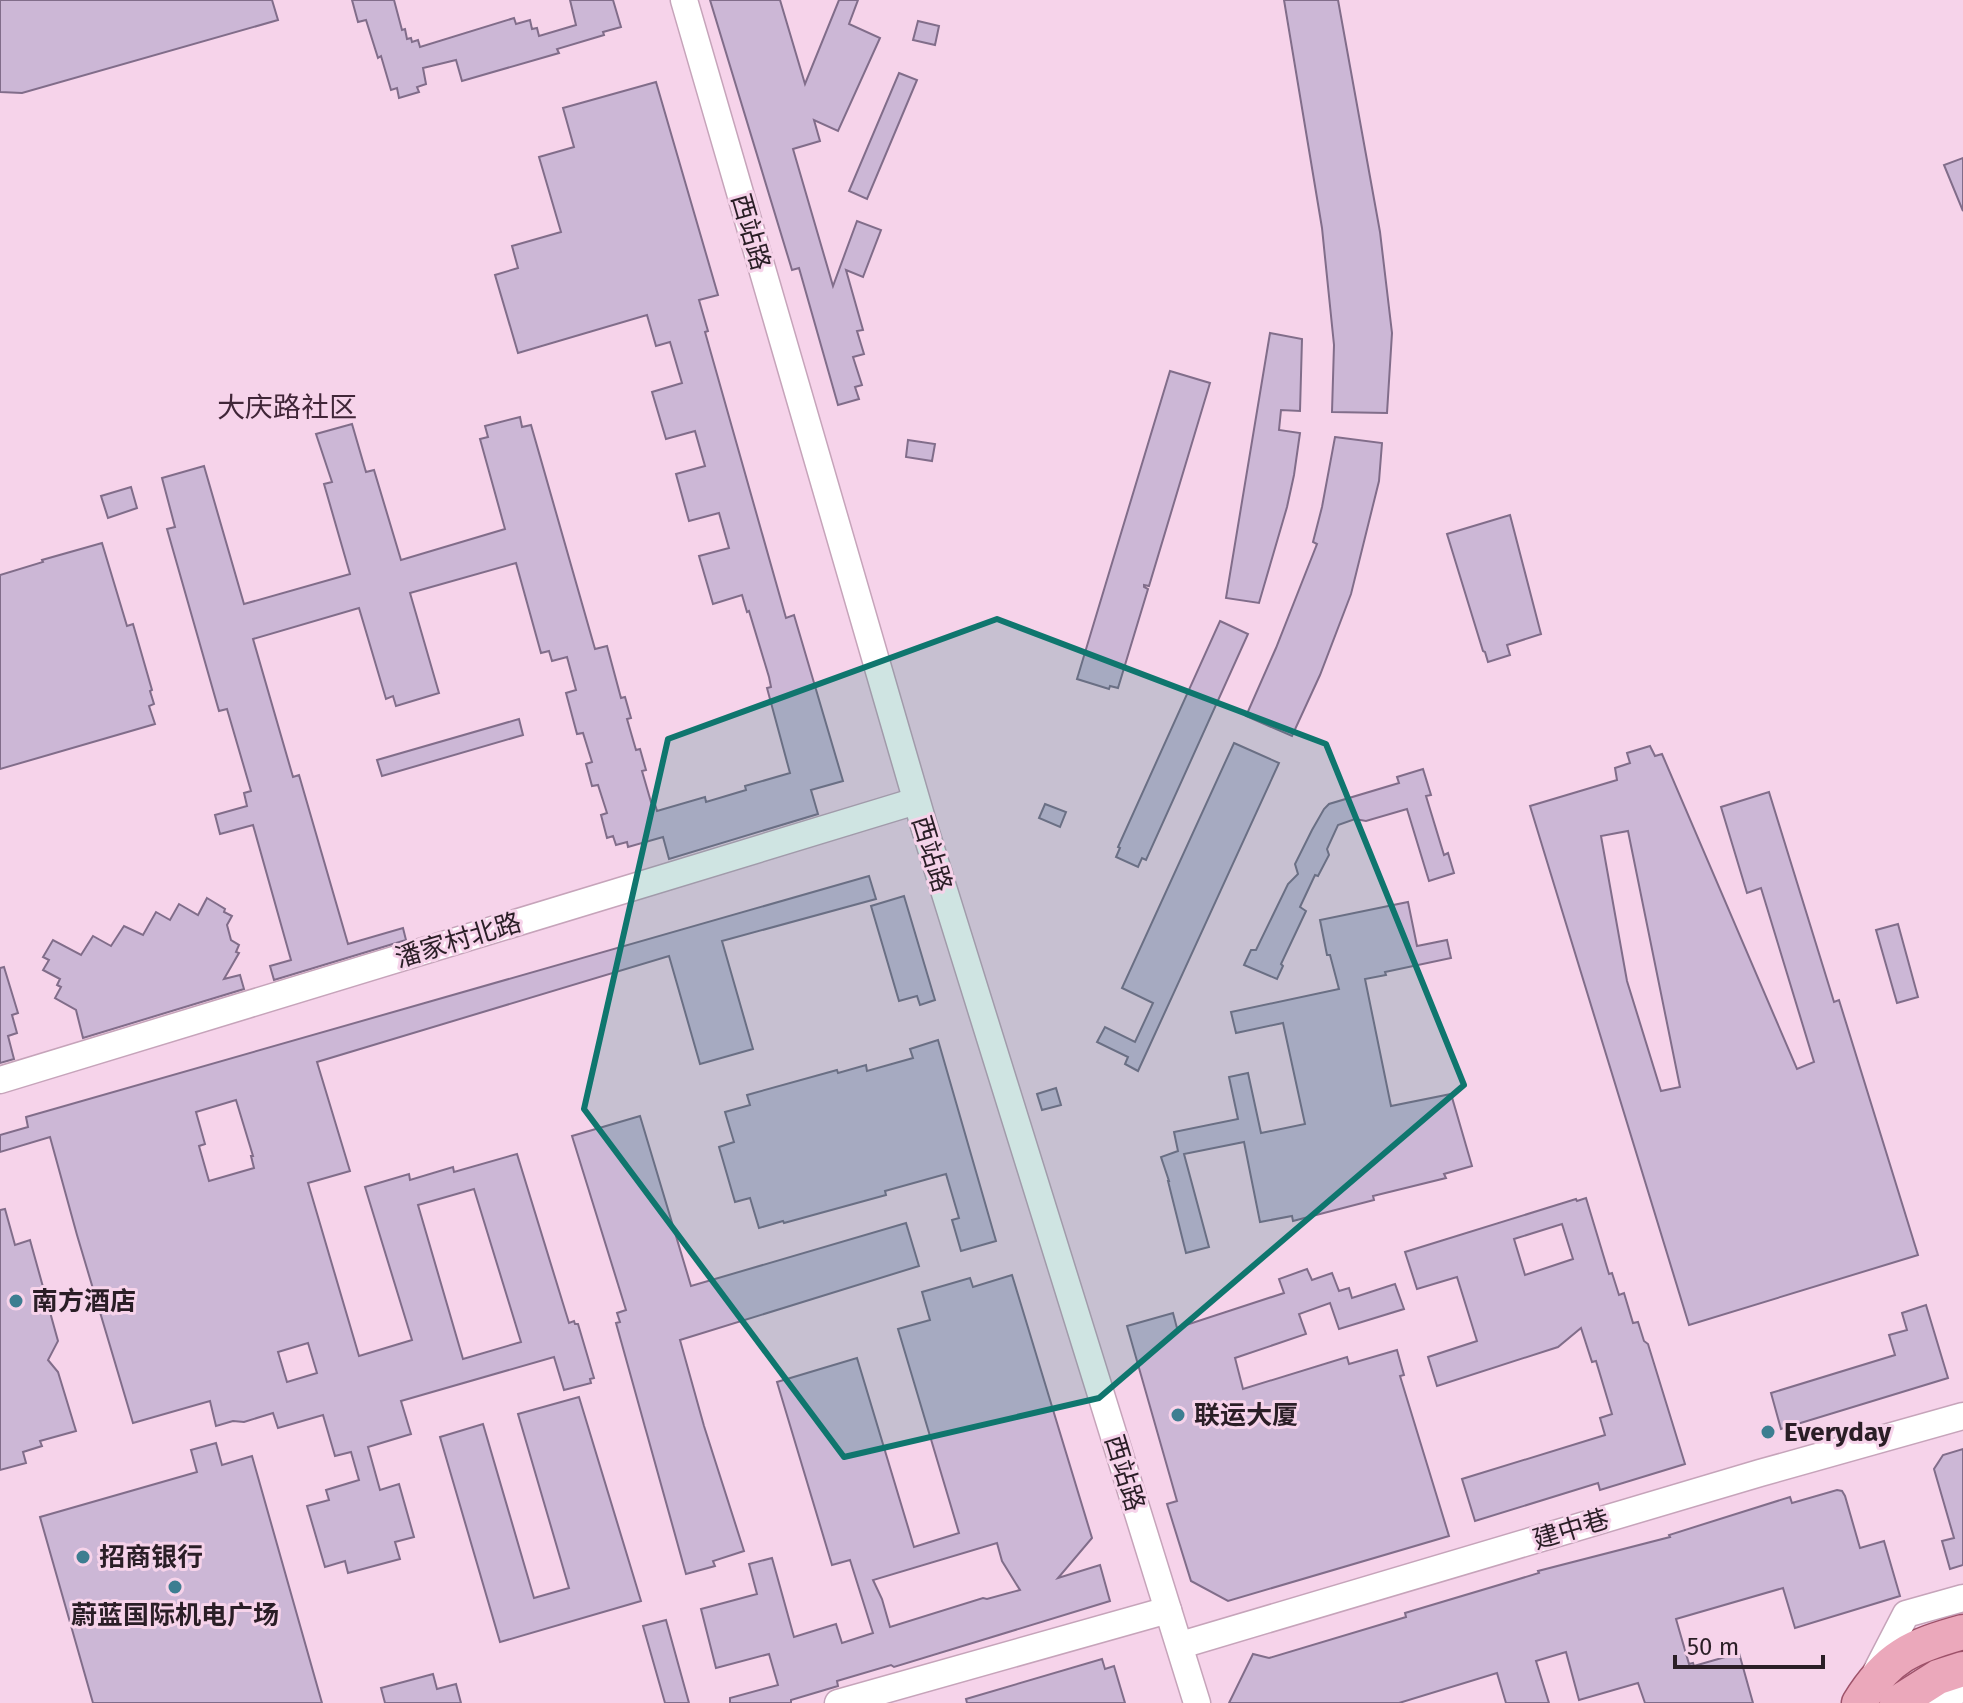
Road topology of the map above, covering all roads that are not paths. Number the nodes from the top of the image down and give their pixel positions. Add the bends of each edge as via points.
1 (684, 0) edge
2 (916, 801) junction
3 (0, 1080) edge
4 (1963, 1416) edge
5 (1963, 1598) edge
6 (1168, 1610) junction
7 (1963, 1632) edge
8 (1181, 1645) junction
9 (1963, 1669) edge
10 (1963, 1689) edge
11 (1876, 1696) edge
12 (838, 1703) edge
13 (1197, 1703) edge
14 (1932, 1703) edge

1 - 2 street, 西站路
2 - 3 street, 潘家村北路
2 - 6 street, 西站路
4 - 8 street, 建中巷
5 - 11 street via 1906,1614
6 - 8 street, 西站路
6 - 12 street
7 - 11 main road via 1928,1642 1893,1661
8 - 13 street, 西站路
9 - 11 main road
10 - 14 street

